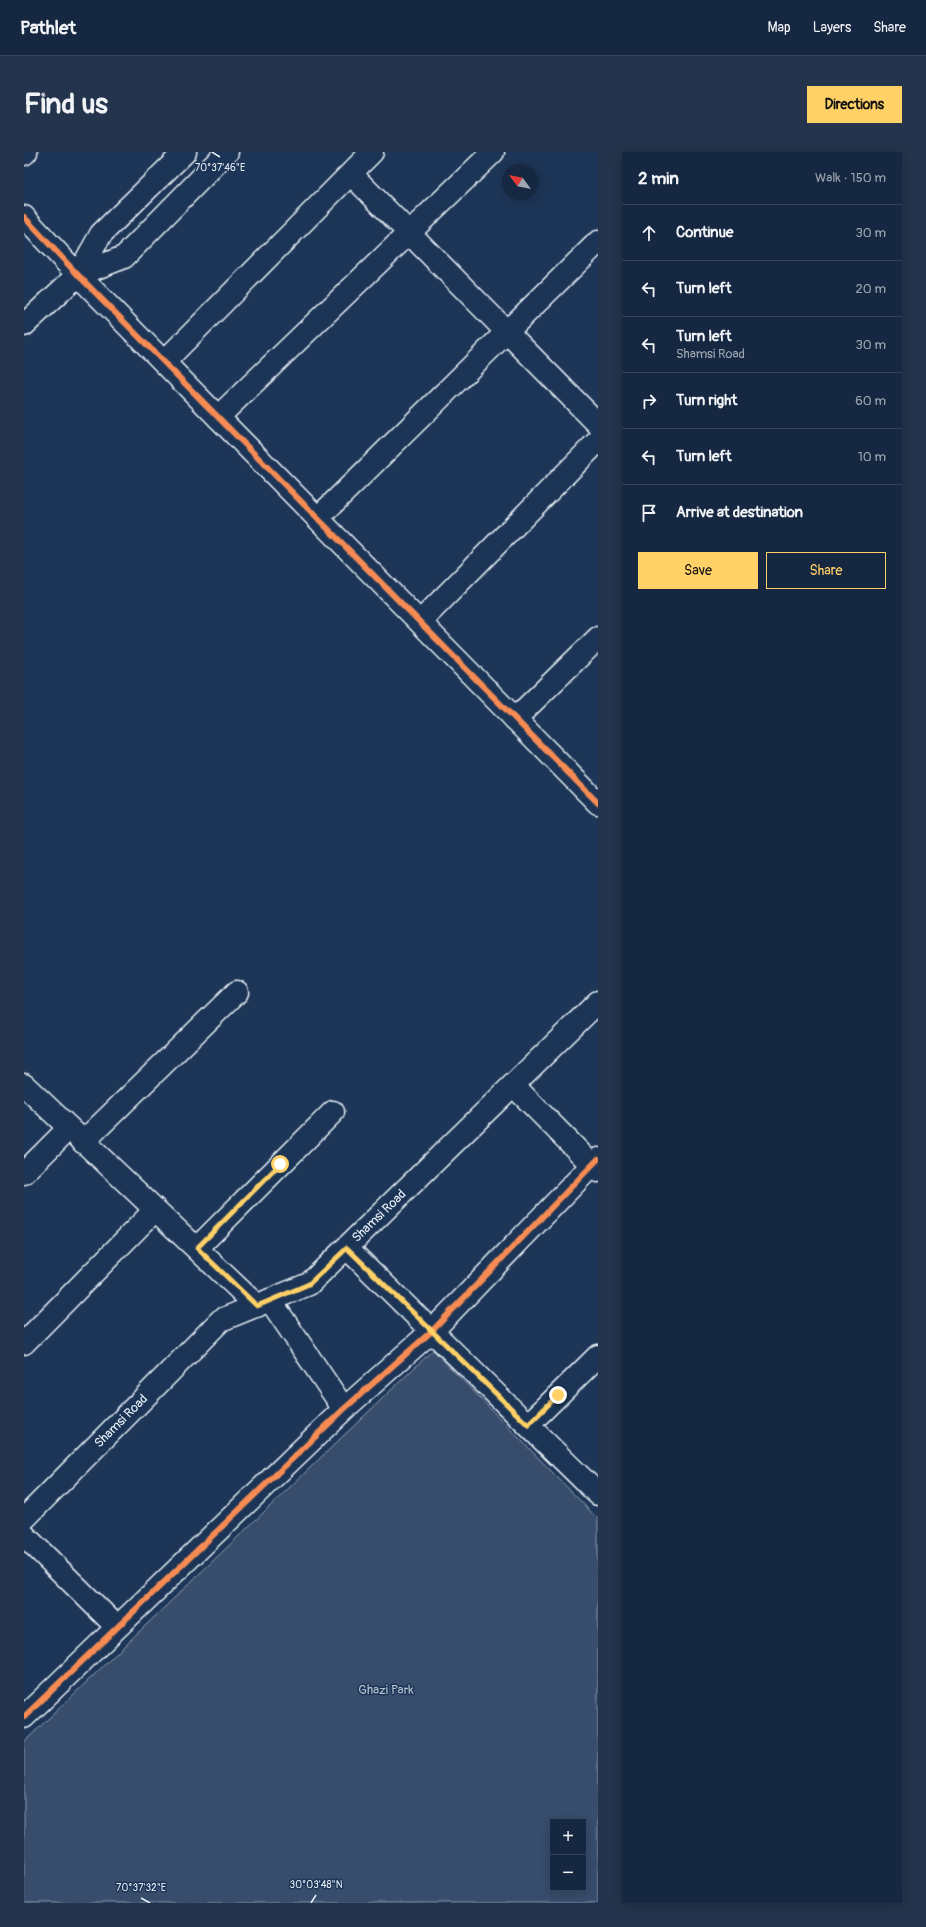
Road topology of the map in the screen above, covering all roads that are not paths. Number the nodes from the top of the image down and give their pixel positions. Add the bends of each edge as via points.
1 (185, 152) edge
2 (227, 152) edge
3 (372, 152) edge
4 (493, 152) edge
5 (351, 174) junction
6 (24, 217) edge
7 (409, 232) junction
8 (598, 242) edge
9 (78, 275) junction
10 (24, 325) edge
11 (507, 332) junction
12 (164, 362) junction
13 (218, 417) junction
14 (598, 424) edge
15 (598, 441) edge
16 (318, 518) junction
17 (420, 622) junction
18 (598, 638) edge
19 (516, 719) junction
20 (598, 803) edge
21 (237, 992) dead end
22 (598, 1002) edge
23 (24, 1085) edge
24 (513, 1086) junction
25 (333, 1112) dead end
26 (76, 1135) junction
27 (596, 1165) edge
28 (24, 1173) edge
29 (155, 1210) junction
30 (197, 1248) junction
31 (347, 1248) junction
32 (264, 1303) junction
33 (433, 1330) junction
34 (24, 1343) edge
35 (598, 1356) edge
36 (344, 1409) junction
37 (528, 1425) junction
38 (598, 1494) edge
39 (24, 1519) edge
40 (24, 1535) edge
41 (117, 1627) junction
42 (24, 1717) edge

1 - 9 street via 101,234
2 - 9 street via 124,257
3 - 5 street
4 - 7 street
5 - 7 street
5 - 12 street
6 - 9 street
7 - 11 street
7 - 13 street
8 - 11 street
9 - 10 street
9 - 12 street
11 - 14 street
11 - 16 street
12 - 13 street
13 - 16 street
15 - 17 street
16 - 17 street
17 - 19 street
18 - 19 street
19 - 20 street
21 - 26 street
22 - 24 street, Shamsi Road
23 - 26 street
24 - 27 street
24 - 31 street, Shamsi Road
25 - 30 street
26 - 28 street
26 - 29 street
27 - 33 street
29 - 30 street
29 - 34 street
30 - 32 street
31 - 32 street, Shamsi Road via 309,1284
31 - 33 street
32 - 36 street
32 - 39 street, Shamsi Road via 221,1320
33 - 36 street
33 - 37 street
35 - 37 street
36 - 41 street
37 - 38 street
40 - 41 street
41 - 42 street

